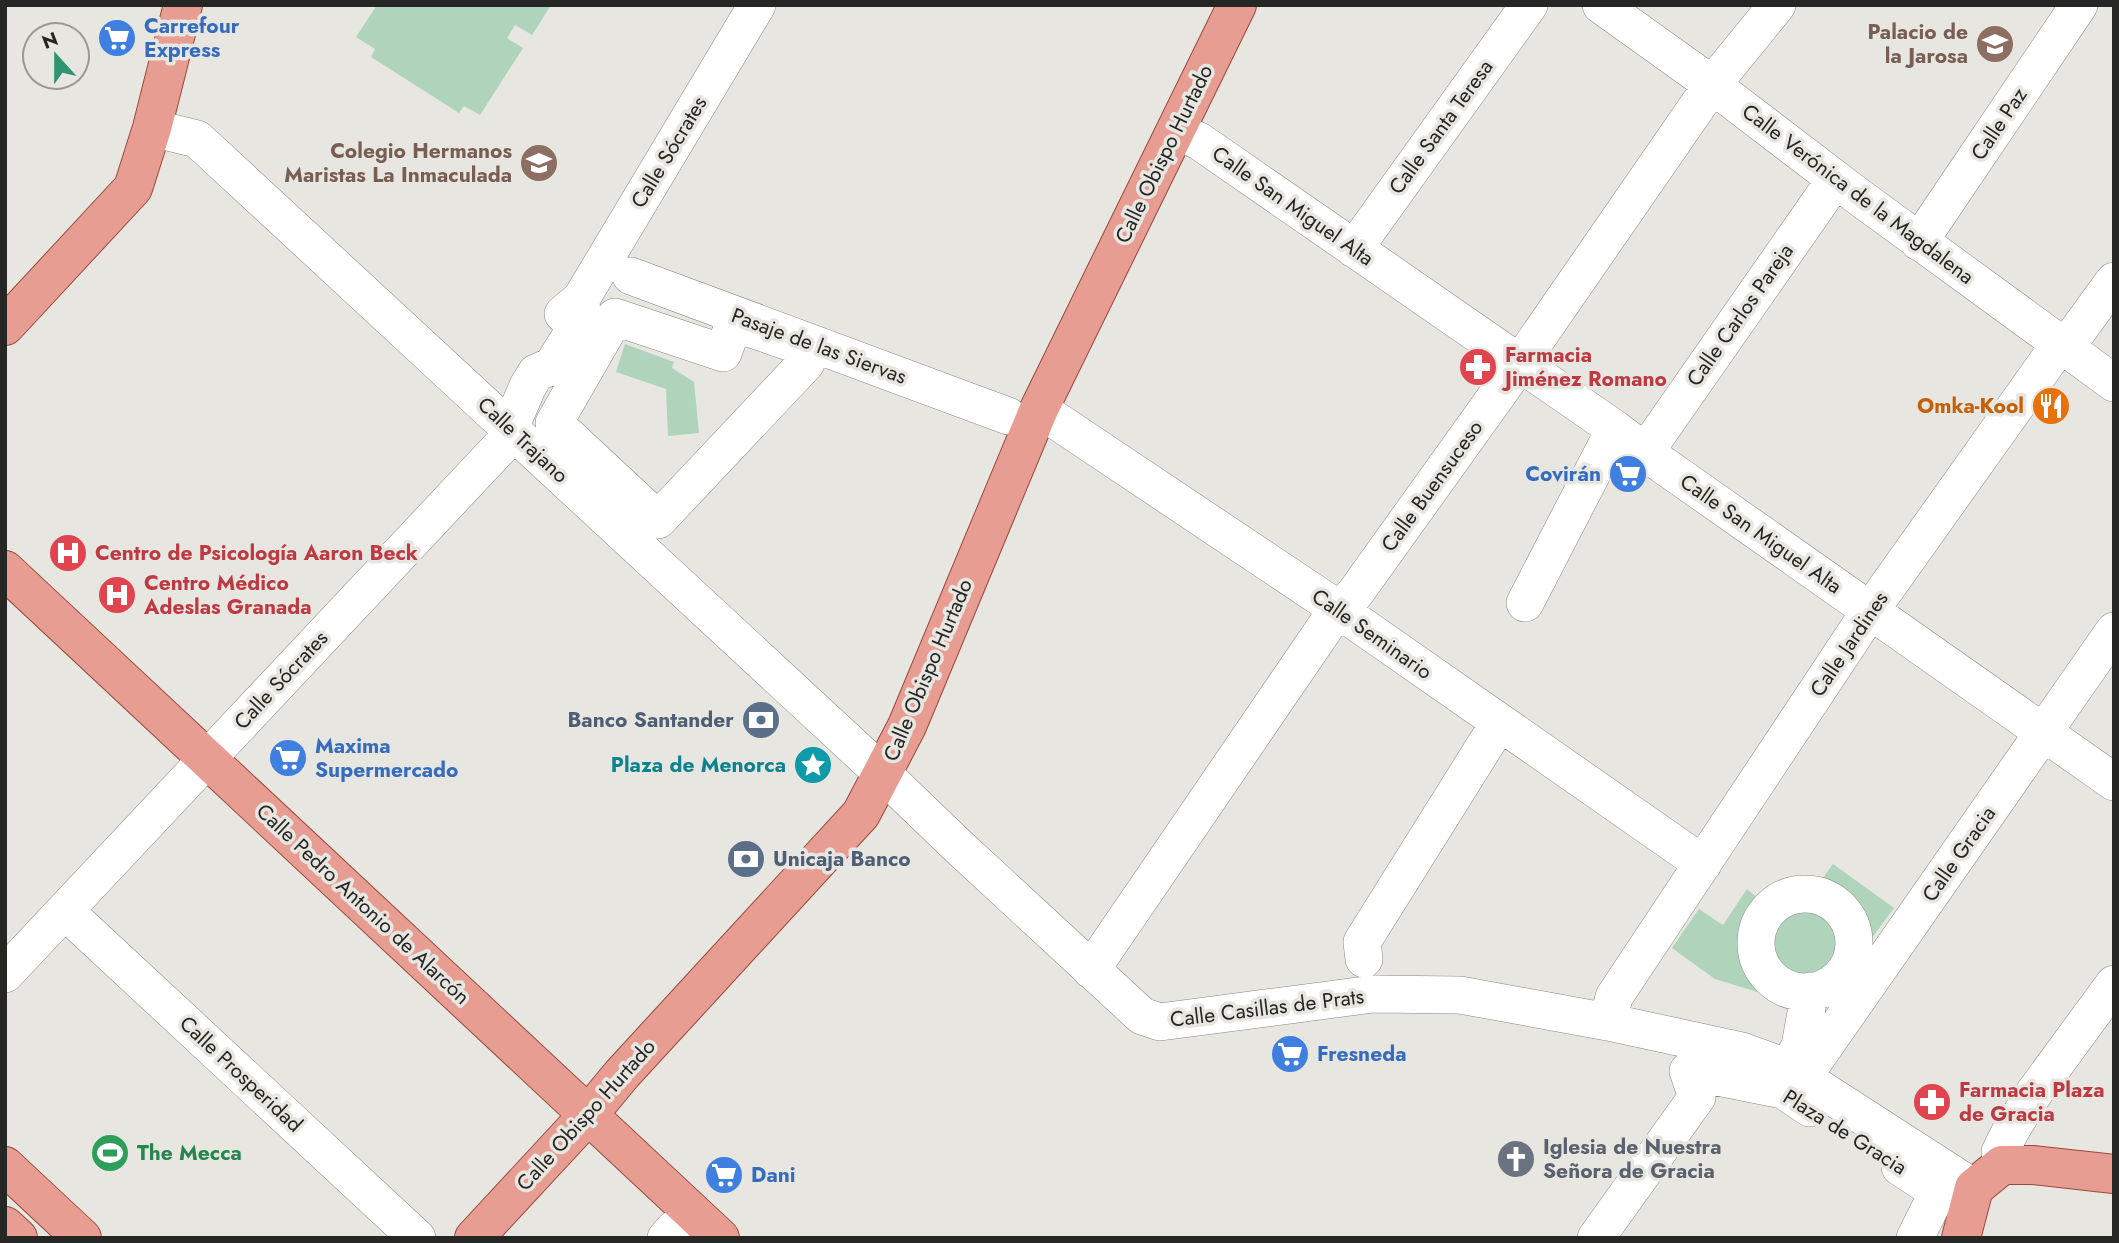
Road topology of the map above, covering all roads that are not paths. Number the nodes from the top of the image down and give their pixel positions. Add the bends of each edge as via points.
1 (183, 5) edge
2 (757, 5) edge
3 (1237, 5) edge
4 (1529, 5) edge
5 (1601, 5) edge
6 (1777, 5) edge
7 (2079, 5) edge
8 (1712, 85) junction
9 (152, 128) junction
10 (1175, 131) junction
11 (1835, 180) junction
12 (1919, 242) junction
13 (1354, 249) junction
14 (631, 276) dead end
15 (2114, 281) edge
16 (5, 326) edge
17 (2063, 345) junction
18 (810, 346) junction
19 (1520, 363) junction
20 (2114, 383) edge
21 (1023, 413) junction
22 (509, 427) junction
23 (1615, 429) junction
24 (1646, 451) junction
25 (5, 570) edge
26 (1525, 603) dead end
27 (1340, 611) junction
28 (1870, 611) junction
29 (2114, 631) edge
30 (1499, 723) junction
31 (2043, 732) junction
32 (208, 759) junction
33 (883, 774) junction
34 (2114, 782) edge
35 (1703, 864) junction
36 (65, 911) junction
37 (1364, 959) dead end
38 (1091, 970) junction
39 (5, 974) edge
40 (2114, 984) edge
41 (1810, 991) dead end
42 (1608, 1022) junction
43 (1742, 1051) joint
44 (1796, 1072) junction
45 (588, 1115) junction
46 (5, 1166) edge
47 (2114, 1174) edge
48 (1988, 1177) junction
49 (5, 1226) edge
50 (18, 1238) edge
51 (82, 1238) edge
52 (417, 1238) edge
53 (474, 1238) edge
54 (720, 1238) edge
55 (1596, 1238) edge
56 (1915, 1238) edge
57 (1961, 1238) edge

1 - 9 main road
2 - 22 street, Calle Sócrates via 581,299 582,318 552,366 536,373
3 - 10 main road, Calle Obispo Hurtado
4 - 13 street, Calle Santa Teresa
5 - 8 street, Calle Verónica de la Magdalena
6 - 8 street, Calle Buensuceso
7 - 12 street, Calle Paz
8 - 11 street, Calle Verónica de la Magdalena
8 - 19 street, Calle Buensuceso
9 - 16 main road via 132,188
9 - 22 street, Calle Trajano via 197,139
10 - 13 street, Calle San Miguel Alta via 1199,141
10 - 21 main road, Calle Obispo Hurtado
11 - 12 street, Calle Verónica de la Magdalena
11 - 24 street, Calle Carlos Pareja
12 - 17 street, Calle Verónica de la Magdalena
13 - 19 street, Calle San Miguel Alta
14 - 18 street, Pasaje de las Siervas
15 - 17 street, Calle Jardines
17 - 20 street, Calle Verónica de la Magdalena
17 - 28 street, Calle Jardines
18 - 18 street via 652,520 554,423 615,317 723,353 734,323
18 - 21 street, Pasaje de las Siervas
19 - 23 street, Calle San Miguel Alta
19 - 27 street, Calle Buensuceso
21 - 27 street, Calle Seminario
21 - 33 main road, Calle Obispo Hurtado via 907,726
22 - 32 street, Calle Sócrates via 503,444
22 - 33 street, Calle Trajano
23 - 24 street, Calle San Miguel Alta
23 - 26 street
24 - 28 street, Calle San Miguel Alta
25 - 32 main road, Calle Pedro Antonio de Alarcón
27 - 30 street, Calle Seminario
27 - 38 street, Calle Buensuceso
28 - 31 street, Calle San Miguel Alta
28 - 35 street, Calle Jardines
29 - 31 street, Calle Gracia
30 - 35 street, Calle Seminario
30 - 37 street, Calle Casillas de Prats via 1362,942
31 - 34 street, Calle San Miguel Alta
31 - 44 street, Calle Gracia
32 - 36 street, Calle Sócrates
32 - 45 main road, Calle Pedro Antonio de Alarcón
33 - 38 street, Calle Casillas de Prats
33 - 45 main road, Calle Obispo Hurtado via 861,814
35 - 42 street, Calle Jardines via 1614,998
36 - 39 street, Calle Sócrates
36 - 52 street, Calle Prosperidad
38 - 42 street, Calle Casillas de Prats via 1142,1016 1160,1022 1398,994 1460,995
40 - 48 street via 2034,1093
41 - 44 street
42 - 43 street, Calle Casillas de Prats
43 - 44 street, Plaza de Gracia
44 - 48 street, Plaza de Gracia
45 - 53 main road, Calle Obispo Hurtado
45 - 54 main road, Calle Pedro Antonio de Alarcón
46 - 51 main road
47 - 48 main road via 2032,1165
48 - 57 main road
49 - 50 main road
55 - 56 street, Plaza de Gracia via 1697,1097 1688,1070 1783,1090 1938,1192

